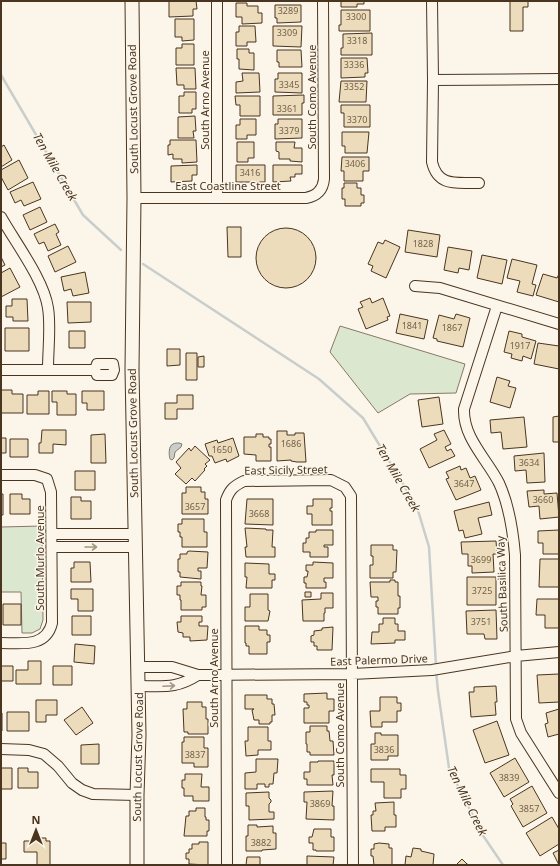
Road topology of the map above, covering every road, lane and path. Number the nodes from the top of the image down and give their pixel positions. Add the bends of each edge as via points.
1 (132, 1) edge
2 (217, 1) edge
3 (323, 1) edge
4 (432, 1) edge
5 (559, 79) edge
6 (433, 80) junction
7 (479, 183) dead end
8 (320, 191) joint
9 (134, 198) junction
10 (218, 198) junction
11 (1, 217) edge
12 (415, 286) dead end
13 (497, 306) junction
14 (559, 324) edge
15 (48, 369) junction
16 (1, 370) edge
17 (132, 370) junction
18 (1, 475) edge
19 (345, 487) joint
20 (229, 491) joint
21 (52, 534) junction
22 (135, 540) junction
23 (52, 547) junction
24 (1, 643) edge
25 (559, 652) edge
26 (516, 656) junction
27 (139, 667) junction
28 (226, 674) junction
29 (352, 674) junction
30 (198, 675) junction
31 (139, 686) junction
32 (1, 749) edge
33 (559, 793) edge
34 (137, 796) junction
35 (137, 865) edge
36 (227, 865) edge
37 (353, 865) edge

1 - 9 main road, South Locust Grove Road
2 - 10 street, South Arno Avenue
3 - 8 street, South Como Avenue via 324,184
4 - 6 street
5 - 6 street
6 - 7 street via 433,169 441,179 448,182
8 - 10 street, East Coastline Street via 313,197 306,198
9 - 10 street, East Coastline Street
9 - 17 main road, South Locust Grove Road
11 - 15 street via 38,278 44,294 48,307
12 - 13 street via 440,288
13 - 14 street
13 - 26 street, South Basilica Way via 464,409 464,417 471,438 499,484 510,521 515,556
15 - 16 street
15 - 17 street via 95,370 97,364 113,364 114,370
17 - 22 main road, South Locust Grove Road
18 - 21 street, South Murlo Avenue via 35,475 47,479 51,492
19 - 20 street, East Sicily Street via 331,480 244,481
19 - 29 street, South Como Avenue via 350,496
20 - 28 street, South Arno Avenue via 226,500
21 - 22 street
21 - 23 street, South Murlo Avenue
23 -> 22 street
22 - 27 main road, South Locust Grove Road
23 - 24 street, South Murlo Avenue via 50,630 39,641
25 - 26 street, East Palermo Drive
26 - 29 street, East Palermo Drive via 436,669
26 - 33 street, South Basilica Way via 518,726
27 - 30 street, East Palermo Drive via 172,667
27 - 31 main road, South Locust Grove Road
28 - 29 street, East Palermo Drive
28 - 30 street, East Palermo Drive
28 - 36 street, South Arno Avenue
29 - 37 street, South Como Avenue
31 -> 30 street, East Palermo Drive via 174,686
31 - 34 main road, South Locust Grove Road
32 - 34 street via 29,750 44,754 82,790 94,794
34 - 35 main road, South Locust Grove Road

